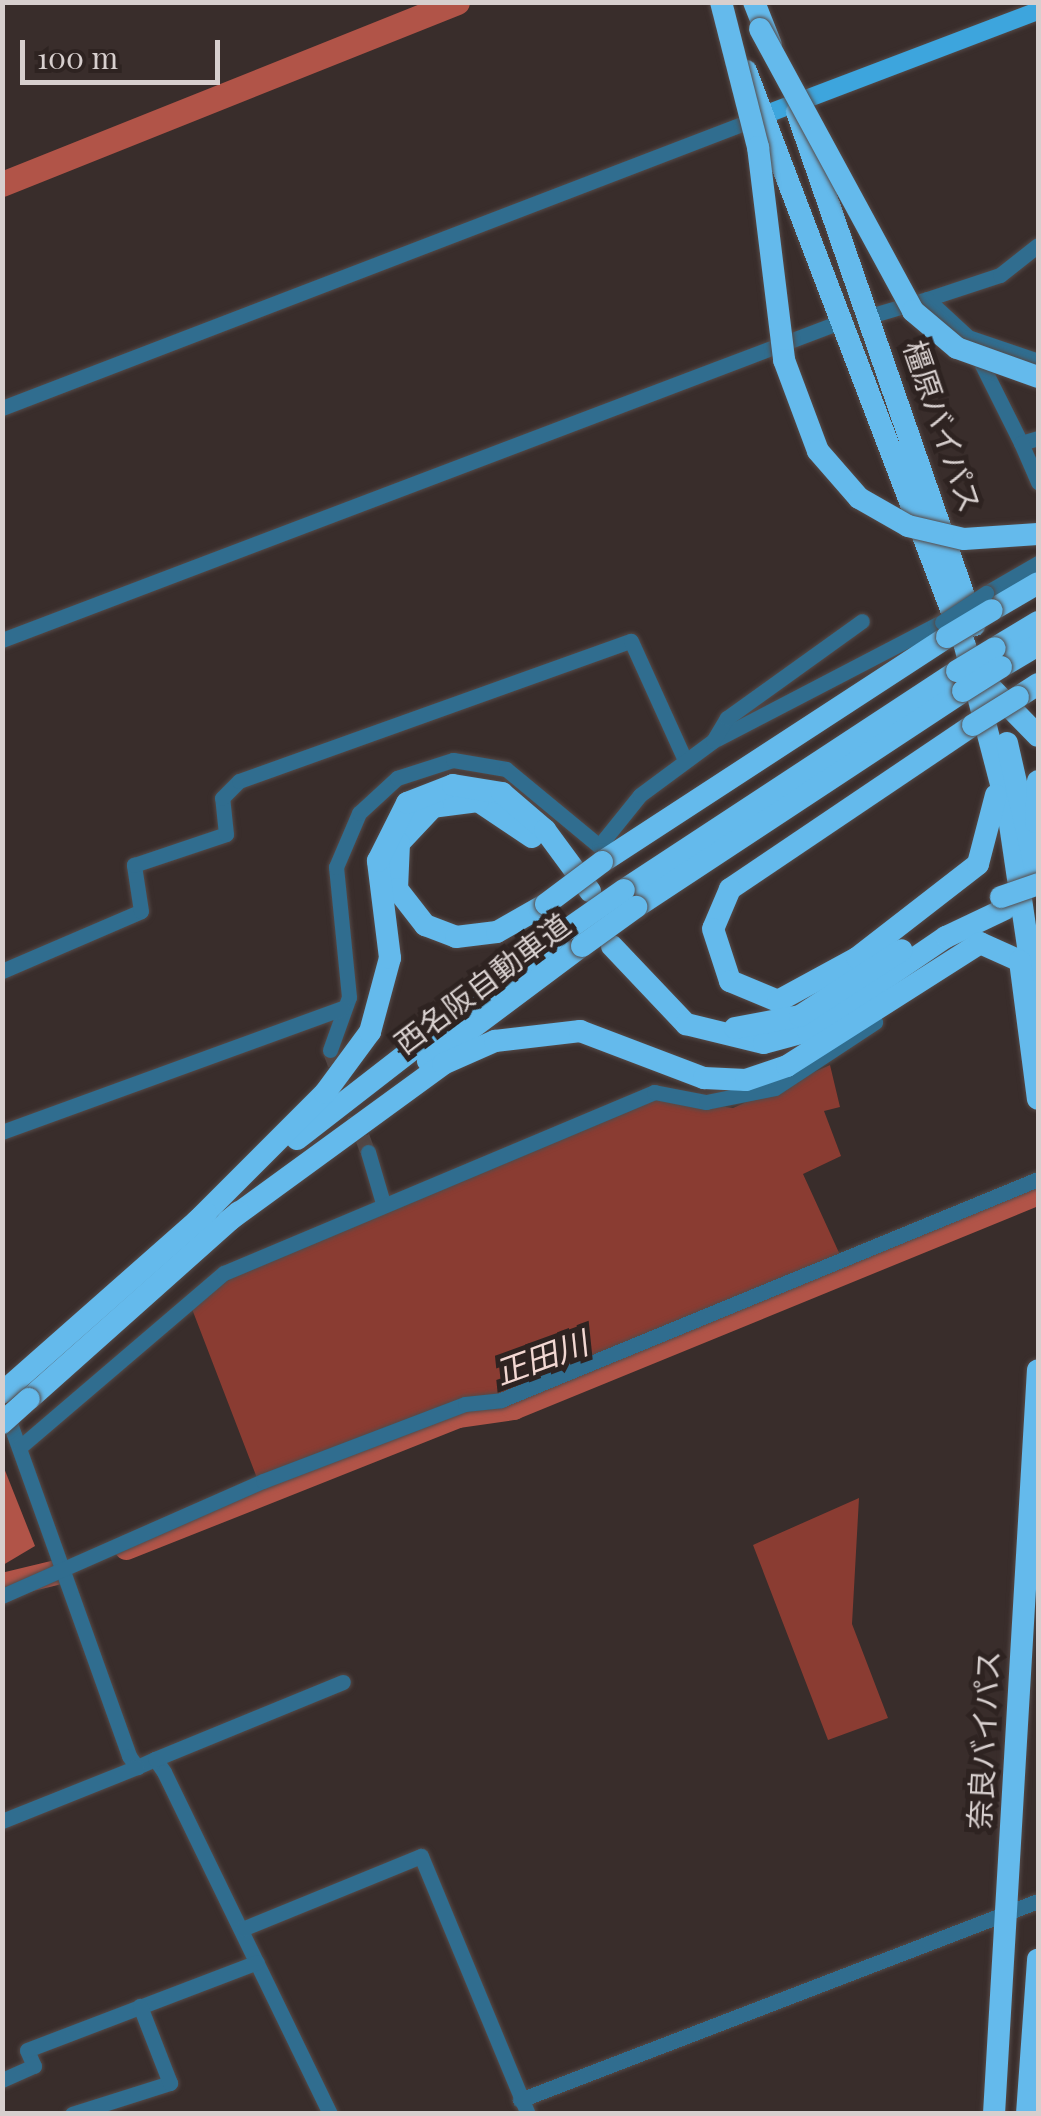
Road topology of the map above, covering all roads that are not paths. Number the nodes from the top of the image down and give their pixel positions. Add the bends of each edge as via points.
1 (721, 2) edge
2 (751, 2) edge
3 (1038, 11) edge
4 (792, 100) junction
5 (764, 115) junction
6 (1038, 246) edge
7 (927, 299) junction
8 (873, 315) junction
9 (842, 321) junction
10 (968, 338) junction
11 (1038, 361) edge
12 (1038, 377) edge
13 (2, 408) edge
14 (1038, 438) edge
15 (1022, 443) junction
16 (1038, 482) edge
17 (1038, 534) edge
18 (1038, 563) edge
19 (1038, 583) edge
20 (989, 602) junction
21 (862, 621) dead end
22 (1038, 622) edge
23 (944, 630) junction
24 (2, 640) edge
25 (1038, 645) edge
26 (998, 658) junction
27 (993, 690) junction
28 (1028, 690) edge
29 (1038, 736) edge
30 (713, 741) junction
31 (993, 752) junction
32 (684, 758) junction
33 (1038, 781) edge
34 (1038, 846) edge
35 (1038, 882) edge
36 (1038, 897) edge
37 (1003, 903) junction
38 (933, 936) junction
39 (575, 938) junction
40 (618, 941) dead end
41 (2, 971) edge
42 (874, 977) junction
43 (342, 1008) junction
44 (1038, 1015) edge
45 (875, 1022) dead end
46 (330, 1050) tunnel mouth
47 (1038, 1099) edge
48 (2, 1132) edge
49 (368, 1152) tunnel mouth
50 (1038, 1179) edge
51 (383, 1203) junction
52 (196, 1222) junction
53 (228, 1222) junction
54 (1038, 1370) edge
55 (17, 1390) edge
56 (2, 1404) edge
57 (2, 1423) edge
58 (20, 1447) junction
59 (69, 1566) junction
60 (2, 1596) edge
61 (343, 1682) dead end
62 (155, 1759) junction
63 (137, 1766) junction
64 (2, 1821) edge
65 (1038, 1900) edge
66 (1004, 1912) junction
67 (242, 1929) junction
68 (1038, 1959) edge
69 (257, 1962) junction
70 (140, 2006) junction
71 (2, 2080) edge
72 (524, 2106) edge
73 (93, 2111) edge
74 (1027, 2111) edge
75 (72, 2114) edge
76 (330, 2114) edge
77 (507, 2114) edge
78 (994, 2114) edge

1 - 5 highway, 橿原バイパス
1 - 17 highway, bridge via 766,192 784,360 818,450 859,498 908,526 964,539
2 - 4 highway, 橿原バイパス
2 - 12 highway, bridge via 912,311 957,348
3 - 4 main road
4 - 5 main road
4 - 8 highway, 橿原バイパス
5 - 9 highway, 橿原バイパス
5 - 13 street
6 - 7 street via 1000,275
7 - 8 street
7 - 10 street
8 - 27 highway, 橿原バイパス
9 - 24 street
9 - 31 highway, 橿原バイパス via 950,599
10 - 11 street
10 - 15 street
14 - 15 street
15 - 16 street
18 - 20 street
19 - 20 highway
20 - 23 highway, bridge
21 - 30 street via 726,718
22 - 26 highway, 西名阪自動車道
23 - 30 street
23 - 52 highway, bridge via 602,862 546,904 497,932 440,932 397,889 399,842 432,807 491,805 535,840 584,895 545,830 502,793 453,785 408,804 378,861 390,958 370,1032 326,1092
25 - 26 highway, 西名阪自動車道
26 - 39 highway, 西名阪自動車道, bridge
27 - 29 highway
27 - 35 highway, 橿原バイパス
28 - 42 highway, bridge via 777,849 718,909 720,965 760,1000
30 - 32 street
31 - 38 highway via 988,846
31 - 44 highway
32 - 41 street via 631,642 239,781 222,798 226,834 134,865 141,911
32 - 43 street via 599,846 506,769 454,760 397,778 359,813 336,867 349,996
33 - 34 highway
35 - 37 highway, bridge
36 - 37 highway
37 - 38 highway
38 - 42 highway
38 - 42 highway
38 - 42 highway via 894,943
38 - 42 highway via 909,973
38 - 47 highway via 1016,954
39 - 52 highway, 西名阪自動車道
39 - 53 highway, 西名阪自動車道
40 - 42 highway via 671,996 733,1028 784,1022
42 - 53 highway via 787,1066 746,1080 704,1078 580,1031 495,1041 428,1074
43 - 46 street
43 - 48 street
45 - 51 street via 799,1077 753,1096 706,1102 654,1092
49 - 51 street
50 - 59 street via 501,1400 465,1404 263,1481
51 - 58 street via 309,1243 224,1273
52 - 55 highway, 西名阪自動車道
53 - 55 highway, 西名阪自動車道
54 - 66 highway, 奈良バイパス
55 - 57 highway, 西名阪自動車道, bridge
56 - 58 street
58 - 59 street
59 - 60 street
59 - 63 street
61 - 62 street
62 - 63 street
62 - 67 street
63 - 64 street
65 - 66 street
66 - 72 street
66 - 78 highway, 奈良バイパス
67 - 69 street
67 - 72 street via 421,1856
68 - 74 highway
69 - 70 street
69 - 76 street
70 - 71 street via 27,2050 34,2066
70 - 73 street via 170,2083
72 - 77 street
73 - 75 street

